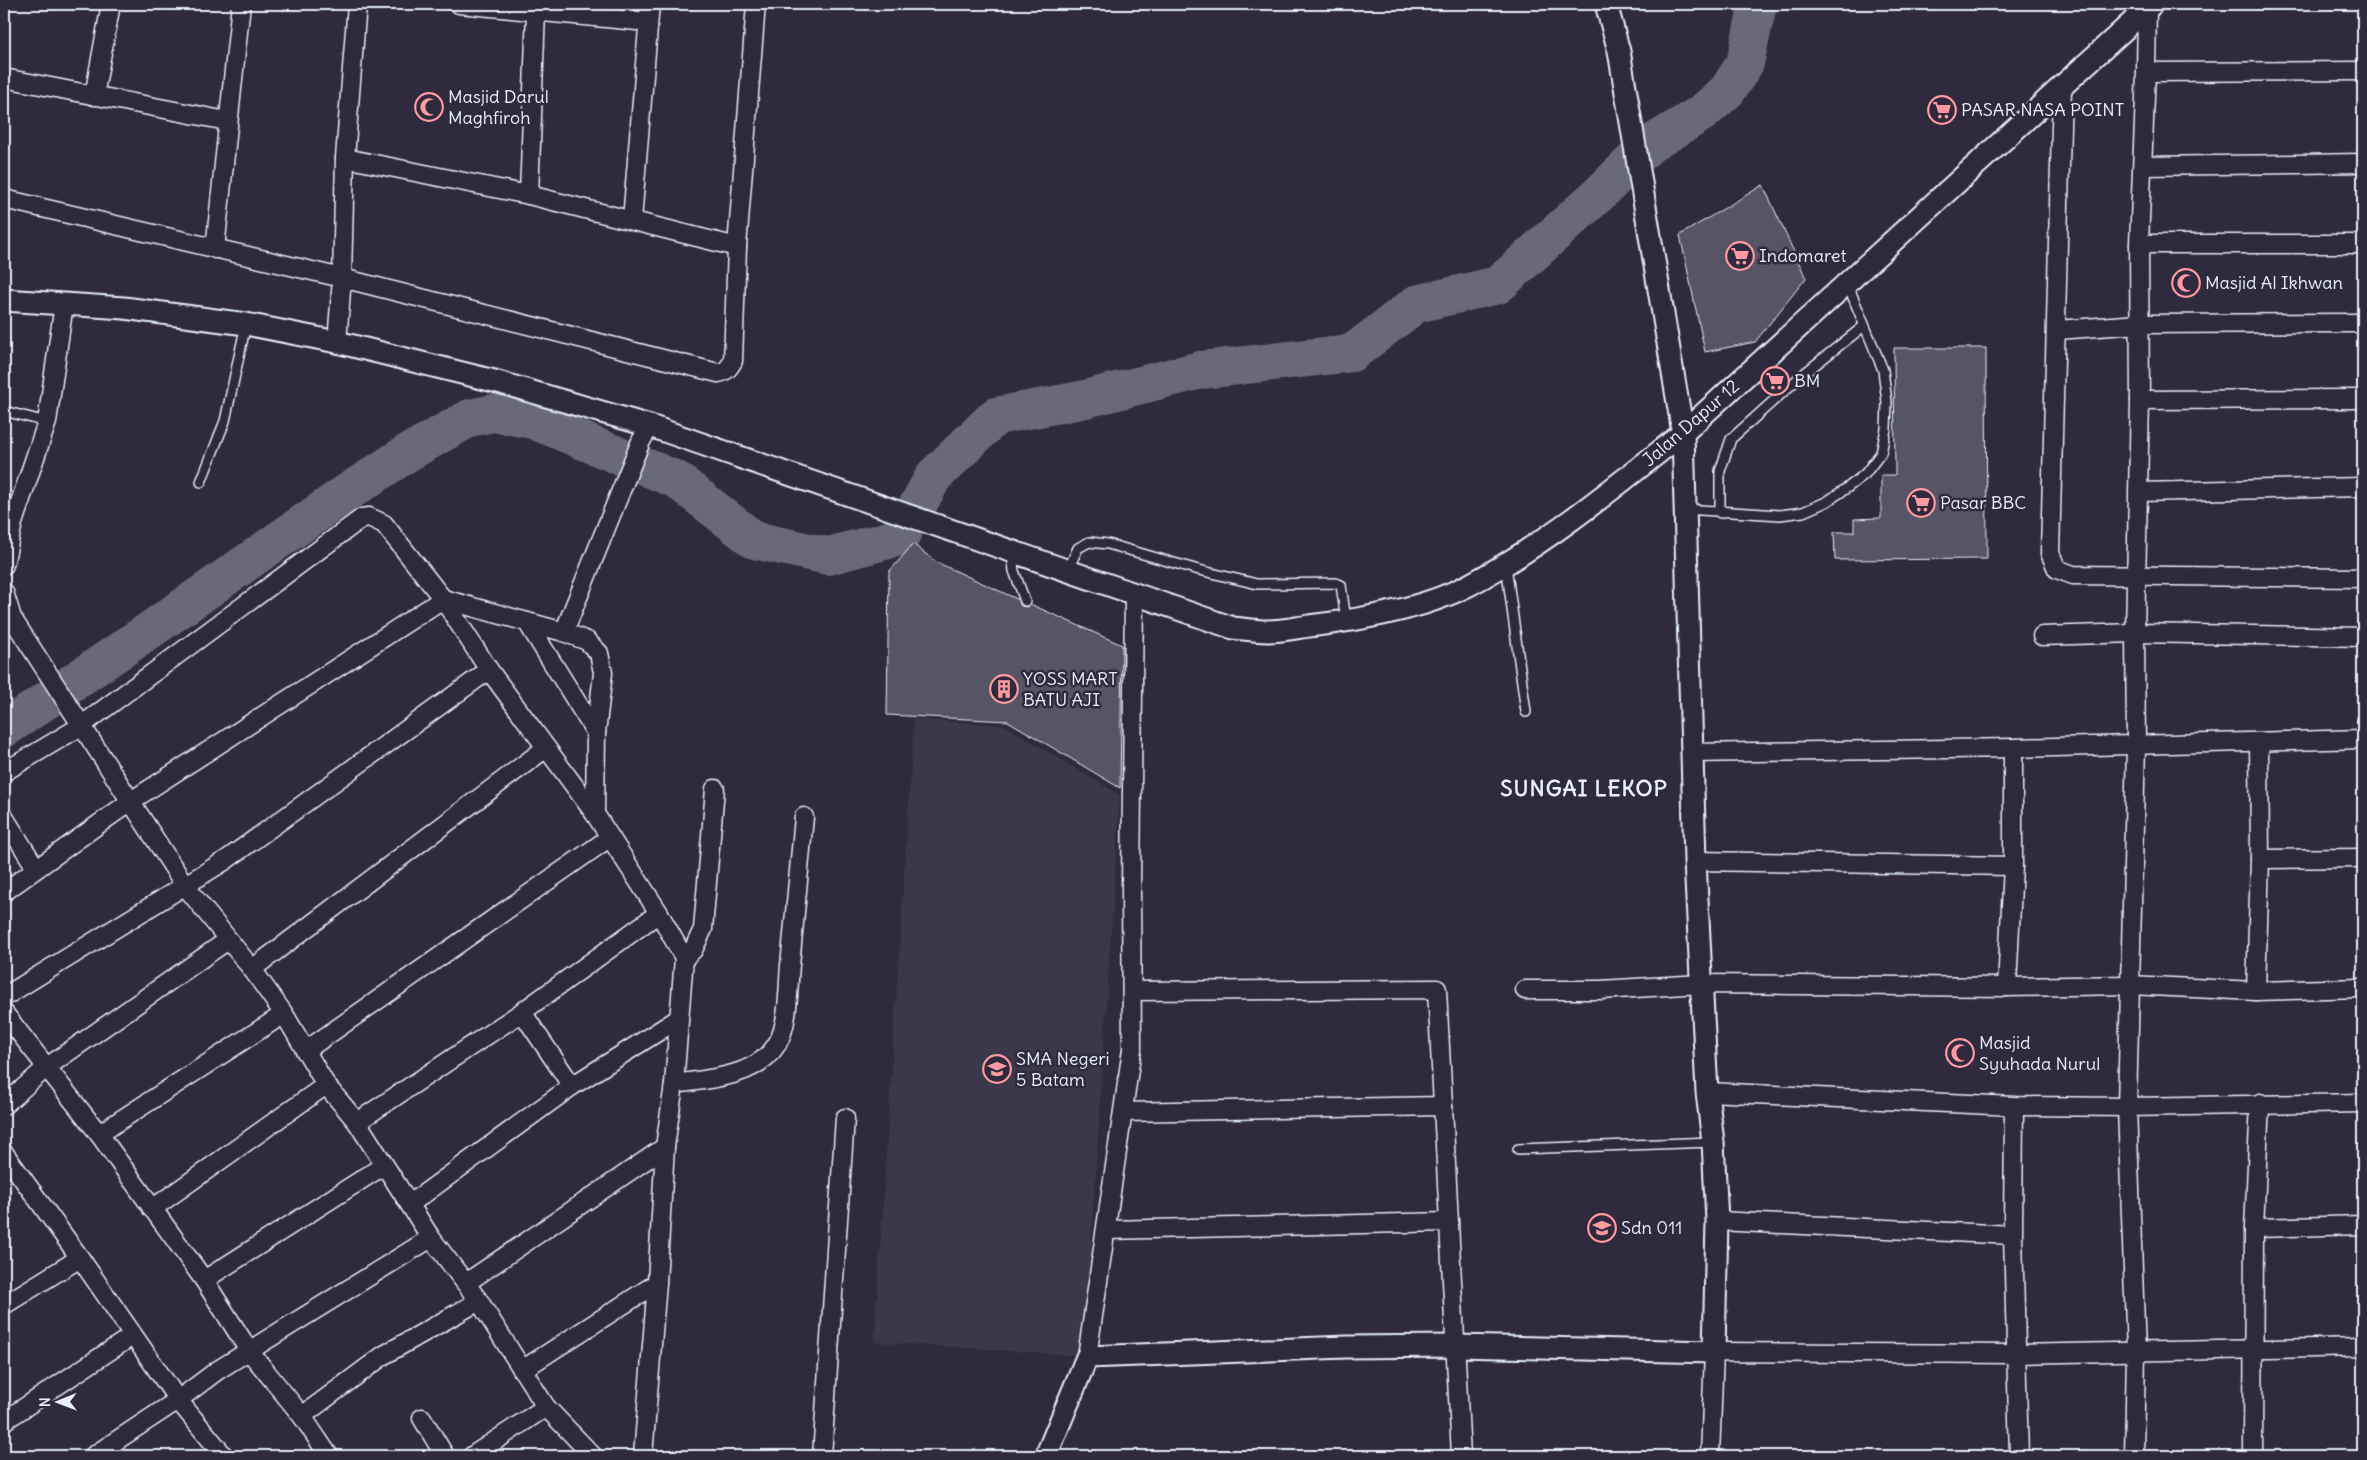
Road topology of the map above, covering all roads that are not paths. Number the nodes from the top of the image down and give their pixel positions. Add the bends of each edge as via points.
1 (111, 4) edge
2 (241, 4) edge
3 (357, 4) edge
4 (460, 4) edge
5 (650, 4) edge
6 (756, 4) edge
7 (1606, 4) edge
8 (2151, 5) edge
9 (536, 11) junction
10 (648, 22) junction
11 (2363, 71) edge
12 (2146, 72) junction
13 (4, 78) edge
14 (2062, 88) junction
15 (94, 96) junction
16 (227, 121) junction
17 (345, 158) junction
18 (2363, 163) edge
19 (2142, 166) junction
20 (529, 195) junction
21 (4, 199) edge
22 (632, 220) junction
23 (2139, 244) junction
24 (2363, 244) edge
25 (737, 246) junction
26 (215, 250) junction
27 (342, 278) junction
28 (1846, 284) junction
29 (4, 300) edge
30 (64, 304) junction
31 (2363, 323) edge
32 (246, 324) junction
33 (2139, 324) junction
34 (1864, 326) junction
35 (2057, 330) junction
36 (337, 342) junction
37 (2363, 399) edge
38 (2140, 400) junction
39 (4, 411) edge
40 (47, 422) junction
41 (646, 433) junction
42 (1683, 433) junction
43 (201, 482) dead end
44 (2363, 488) edge
45 (2139, 492) junction
46 (1684, 509) junction
47 (1720, 513) junction
48 (1012, 550) junction
49 (1505, 562) junction
50 (4, 565) edge
51 (1068, 570) junction
52 (2138, 577) junction
53 (2363, 578) edge
54 (4, 592) edge
55 (1134, 594) junction
56 (443, 600) junction
57 (1025, 601) dead end
58 (527, 622) junction
59 (1346, 622) junction
60 (564, 632) junction
61 (2135, 633) junction
62 (2042, 636) dead end
63 (2363, 637) edge
64 (489, 670) junction
65 (1526, 712) dead end
66 (77, 719) junction
67 (596, 733) junction
68 (2363, 739) edge
69 (2259, 742) junction
70 (2136, 745) junction
71 (546, 748) junction
72 (2013, 748) junction
73 (1691, 753) junction
74 (4, 772) edge
75 (715, 789) dead end
76 (131, 801) junction
77 (594, 814) junction
78 (4, 817) edge
79 (804, 817) dead end
80 (609, 838) junction
81 (2363, 858) edge
82 (2260, 859) junction
83 (1695, 861) junction
84 (2013, 866) junction
85 (36, 868) junction
86 (186, 887) junction
87 (4, 892) edge
88 (659, 913) junction
89 (228, 940) junction
90 (684, 958) junction
91 (252, 970) junction
92 (1702, 984) junction
93 (2129, 985) junction
94 (2008, 987) junction
95 (2363, 988) edge
96 (1525, 990) dead end
97 (1132, 991) junction
98 (2256, 991) junction
99 (4, 997) edge
100 (522, 1012) junction
101 (4, 1014) edge
102 (284, 1014) junction
103 (678, 1019) junction
104 (305, 1051) junction
105 (47, 1067) junction
106 (674, 1084) junction
107 (326, 1085) junction
108 (572, 1086) junction
109 (1707, 1092) junction
110 (2363, 1102) edge
111 (2260, 1103) junction
112 (4, 1105) edge
113 (1443, 1106) junction
114 (2014, 1106) junction
115 (2127, 1107) junction
116 (1123, 1112) junction
117 (845, 1118) dead end
118 (357, 1122) junction
119 (99, 1134) junction
120 (1714, 1142) junction
121 (665, 1147) junction
122 (1518, 1148) dead end
123 (4, 1153) edge
124 (383, 1166) junction
125 (410, 1204) junction
126 (152, 1209) junction
127 (1717, 1221) junction
128 (1449, 1222) junction
129 (2363, 1225) edge
130 (2254, 1228) junction
131 (1107, 1230) junction
132 (2013, 1235) junction
133 (431, 1238) junction
134 (80, 1258) junction
135 (204, 1280) junction
136 (466, 1283) junction
137 (657, 1283) junction
138 (479, 1300) junction
139 (4, 1306) edge
140 (132, 1336) junction
141 (1456, 1346) junction
142 (2363, 1347) edge
143 (2254, 1351) junction
144 (250, 1352) junction
145 (1714, 1352) junction
146 (2136, 1352) junction
147 (2016, 1354) junction
148 (1087, 1357) junction
149 (522, 1370) junction
150 (178, 1400) junction
151 (546, 1407) junction
152 (302, 1416) junction
153 (422, 1418) dead end
154 (4, 1421) edge
155 (93, 1456) edge
156 (223, 1456) edge
157 (329, 1456) edge
158 (445, 1456) edge
159 (472, 1456) edge
160 (593, 1456) edge
161 (643, 1456) edge
162 (822, 1456) edge
163 (1046, 1456) edge
164 (1461, 1456) edge
165 (1710, 1456) edge
166 (2019, 1456) edge
167 (2134, 1456) edge
168 (2253, 1456) edge

1 - 15 street
2 - 16 street
3 - 17 street
4 - 9 street
5 - 10 street
6 - 25 street
7 - 42 street via 1619,51
8 - 12 street
8 - 14 street, Jalan Dapur 12
9 - 10 street
9 - 20 street
10 - 22 street
11 - 12 street
12 - 19 street
13 - 15 street
14 - 28 street, Jalan Dapur 12
14 - 35 street
15 - 16 street
16 - 26 street
17 - 20 street
17 - 27 street
18 - 19 street
19 - 23 street
20 - 22 street
21 - 26 street
22 - 25 street
23 - 24 street
23 - 33 street
25 - 27 street via 733,361 723,372
26 - 27 street
27 - 36 street
28 - 34 lane
28 - 42 street, Jalan Dapur 12
29 - 30 street, Jalan Dapur 12
30 - 32 street, Jalan Dapur 12 via 124,308
30 - 40 street
31 - 33 street
32 - 36 street, Jalan Dapur 12
32 - 43 lane via 226,421
33 - 35 street
33 - 38 street
34 - 47 lane via 1801,376 1731,439 1720,471
34 - 47 lane via 1883,370 1887,402 1886,429 1880,453 1865,474 1826,502 1803,512 1780,515
35 - 52 street via 2050,553 2057,569 2065,574
36 - 41 street, Jalan Dapur 12 via 498,382
37 - 38 street
38 - 45 street
39 - 40 lane
40 - 50 street via 13,523
41 - 48 street, Jalan Dapur 12 via 860,498
41 - 60 street
42 - 46 street
42 - 49 street, Jalan Dapur 12 via 1547,537
44 - 45 street
45 - 52 street
46 - 47 lane
46 - 73 street
48 - 51 street, Jalan Dapur 12
48 - 57 lane via 1014,571
49 - 59 street, Jalan Dapur 12 via 1469,585 1442,597
49 - 65 lane
51 - 55 street, Jalan Dapur 12
51 - 59 lane via 1078,548 1089,542 1108,544 1257,584 1335,583 1343,591
52 - 53 street
52 - 61 street
54 - 66 street via 12,618
55 - 59 street, Jalan Dapur 12 via 1233,628 1268,631
55 - 97 street
56 - 58 street
56 - 64 street
56 - 66 street via 384,524 369,517 362,518
56 - 76 street
58 - 60 street
58 - 67 street
60 - 67 street via 593,645 599,653 602,663
61 - 62 street
61 - 63 street
61 - 70 street
64 - 71 street
64 - 86 street
66 - 74 street
66 - 76 street
67 - 77 street
68 - 69 street
69 - 70 street
69 - 82 street
70 - 72 street
70 - 93 street
71 - 77 street
71 - 91 street
72 - 73 street
72 - 84 street
73 - 83 street
75 - 90 street via 703,929 693,950
76 - 85 street
76 - 86 street
77 - 80 street
78 - 85 street
79 - 106 street via 786,1011 778,1043 748,1068 728,1076
80 - 88 street
80 - 104 street
81 - 82 street
82 - 98 street
83 - 84 street
83 - 92 street
84 - 94 street
85 - 87 street
86 - 89 street
86 - 99 street
88 - 90 street
88 - 100 street
89 - 91 street
89 - 105 street
90 - 103 street
91 - 102 street
92 - 94 street
92 - 96 street via 1600,990
92 - 109 street
93 - 94 street
93 - 98 street
93 - 115 street
95 - 98 street
97 - 113 street via 1437,989
97 - 116 street via 1132,1049
100 - 108 street
100 - 118 street
101 - 105 street
102 - 104 street
102 - 119 street
103 - 106 street
103 - 108 street
104 - 107 street
105 - 112 street
105 - 119 street
106 - 121 street
107 - 118 street
107 - 126 street
108 - 125 street
109 - 114 street
109 - 120 street
110 - 111 street
111 - 115 street
111 - 130 street
113 - 116 street
113 - 128 street
114 - 115 street
114 - 132 street
115 - 146 street
116 - 131 street
117 - 162 street
118 - 124 street
119 - 126 street
120 - 122 lane
120 - 127 street
121 - 136 street
121 - 137 street
123 - 134 street
124 - 125 street
124 - 135 street
125 - 133 street
126 - 135 street
127 - 132 street
127 - 145 street
128 - 131 street
128 - 141 street
129 - 130 street
130 - 143 street
131 - 148 street
132 - 147 street
133 - 136 street
133 - 144 street
134 - 139 street
134 - 140 street
135 - 144 street
136 - 138 street
137 - 149 street
137 - 161 street
138 - 149 street
138 - 152 street via 384,1355
140 - 150 street
140 - 154 street
141 - 145 street
141 - 148 street
141 - 164 street
142 - 143 street
143 - 146 street
143 - 168 street
144 - 150 street via 218,1370
144 - 152 street
145 - 147 street
145 - 165 street
146 - 147 street
146 - 167 street
147 - 166 street
148 - 163 street
149 - 151 street
150 - 155 street
150 - 156 street
151 - 159 street
151 - 160 street
152 - 157 street
153 - 158 street

